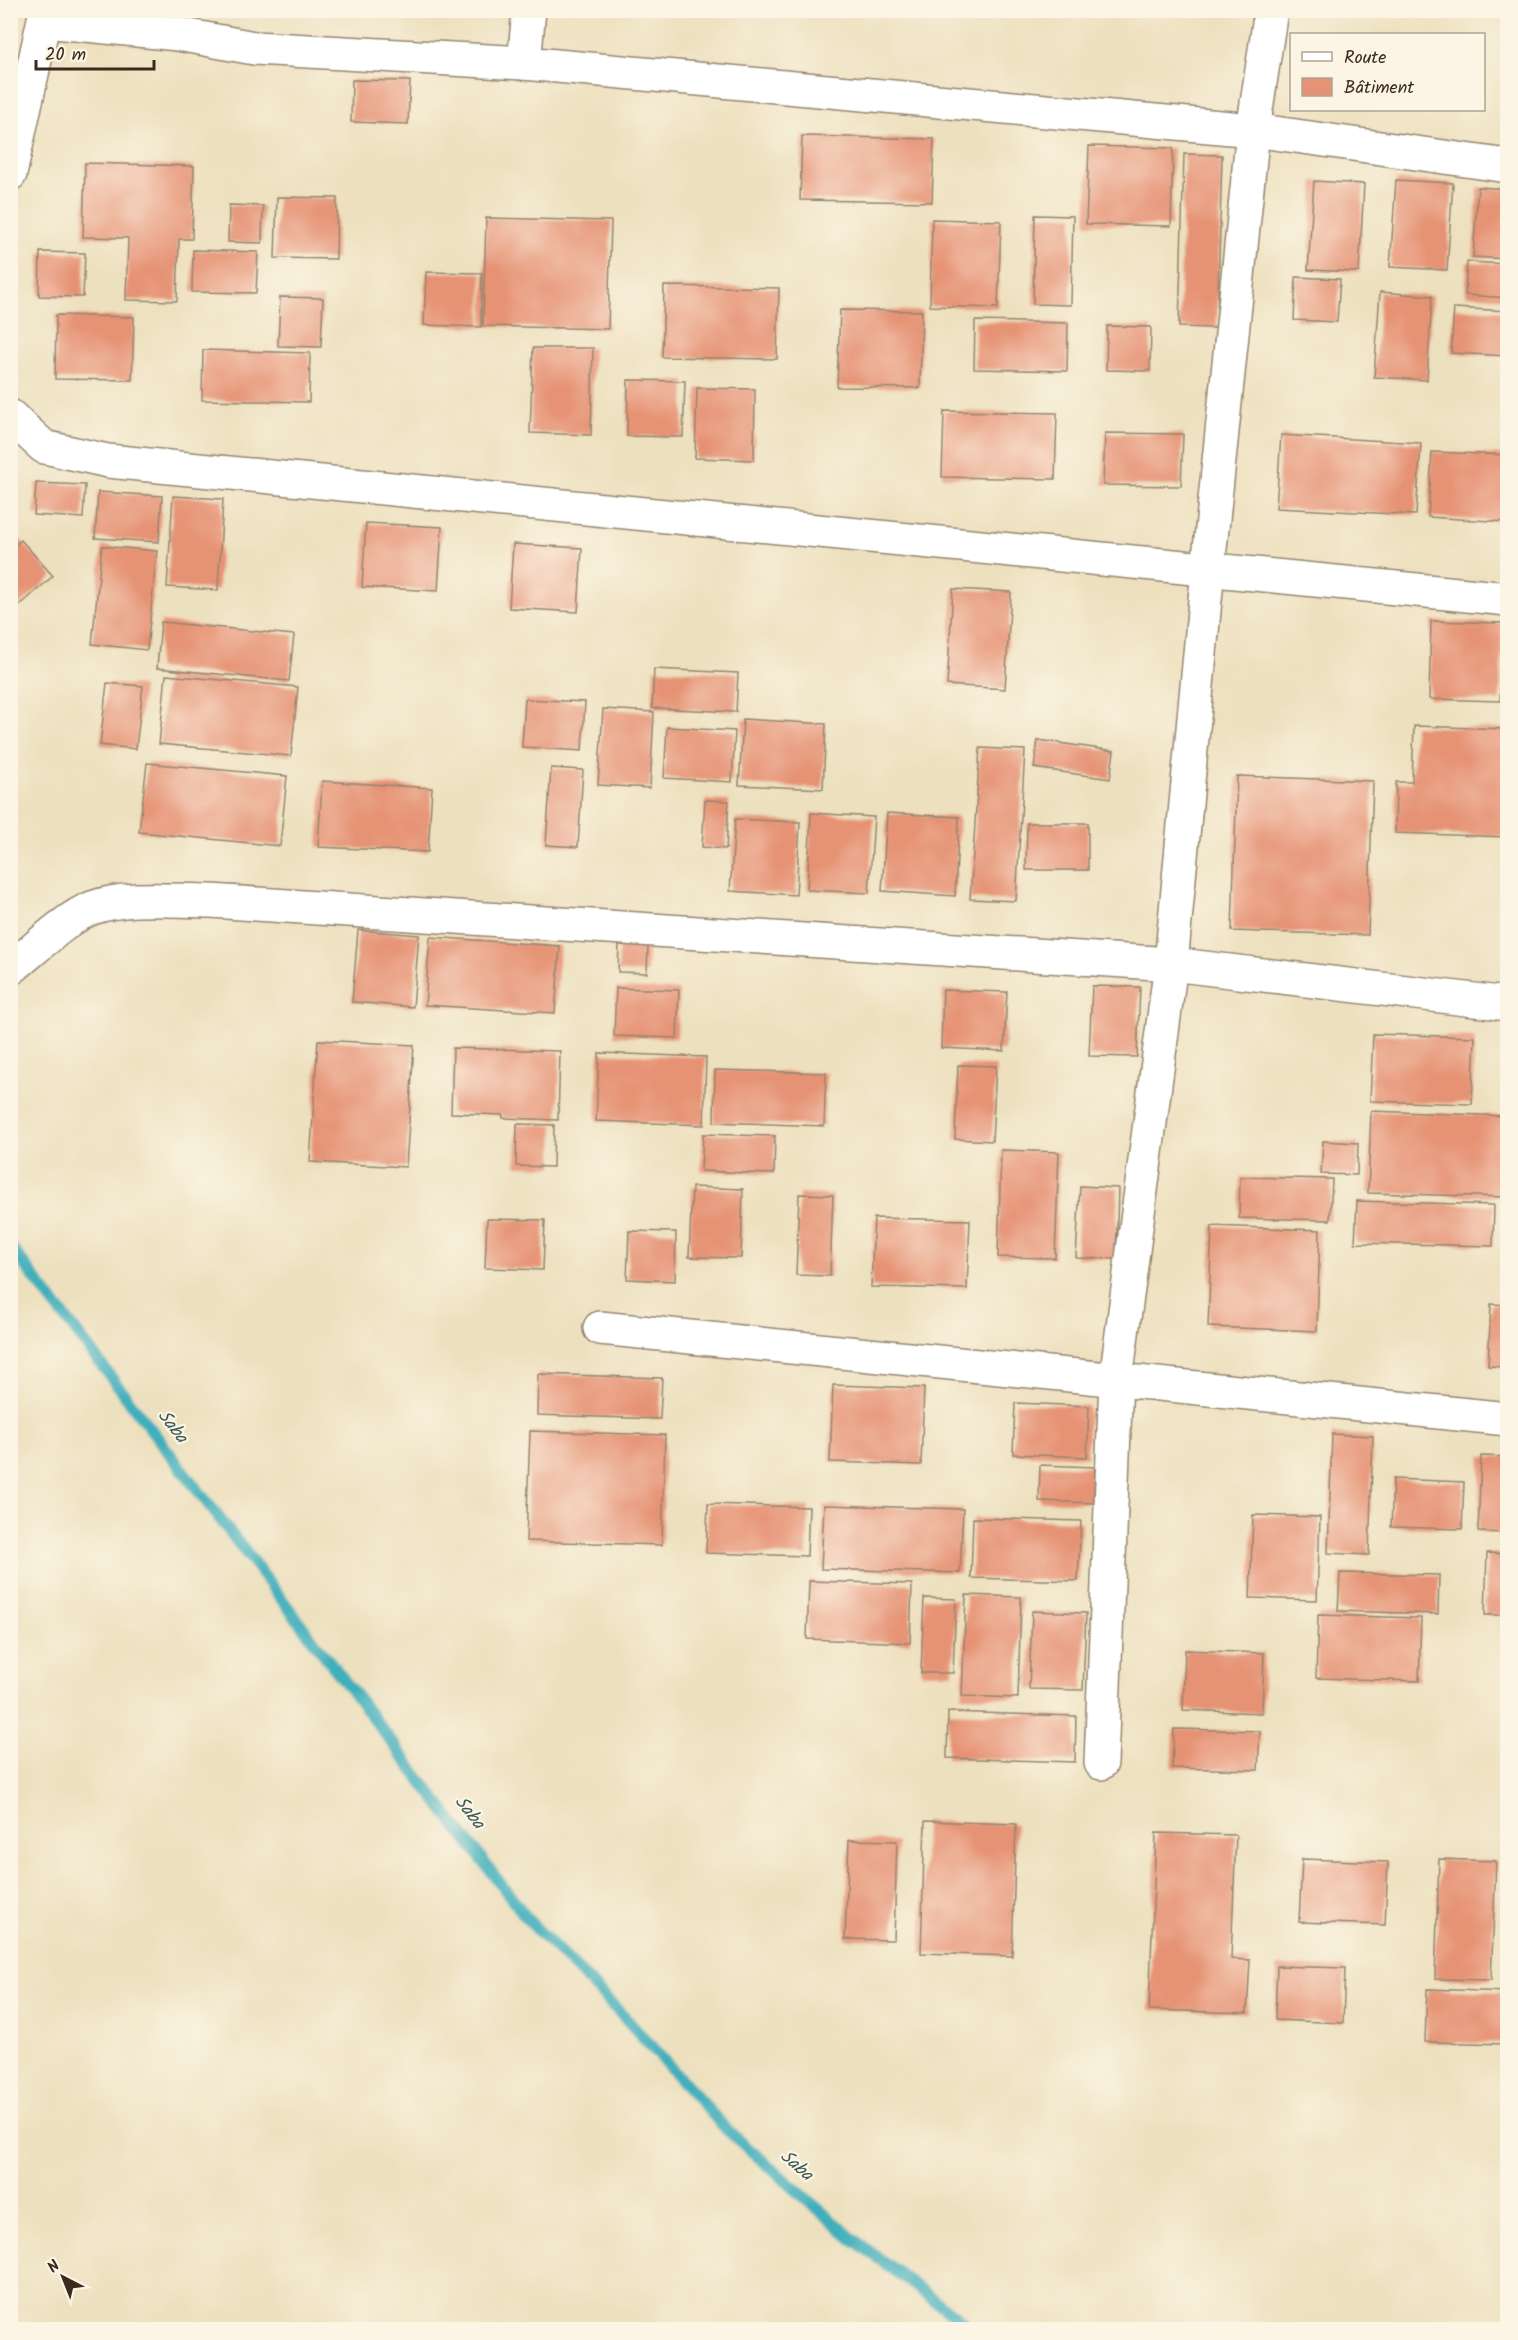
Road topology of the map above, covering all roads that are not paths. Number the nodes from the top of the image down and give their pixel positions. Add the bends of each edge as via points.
1 (529, 10) edge
2 (1271, 10) edge
3 (45, 16) edge
4 (524, 63) junction
5 (1253, 130) junction
6 (1508, 166) edge
7 (10, 174) edge
8 (10, 416) edge
9 (1208, 568) junction
10 (1508, 599) edge
11 (1171, 963) junction
12 (10, 969) edge
13 (1508, 1004) edge
14 (600, 1328) dead end
15 (1116, 1379) junction
16 (1508, 1419) edge
17 (1101, 1763) dead end

1 - 4 street
2 - 5 street
3 - 4 street via 255,48
3 - 7 street
4 - 5 street
5 - 6 street
5 - 9 street
8 - 9 street via 44,447 108,461
9 - 10 street
9 - 11 street
11 - 12 street via 211,901 117,901 89,909
11 - 13 street
11 - 15 street
14 - 15 street
15 - 16 street
15 - 17 street

